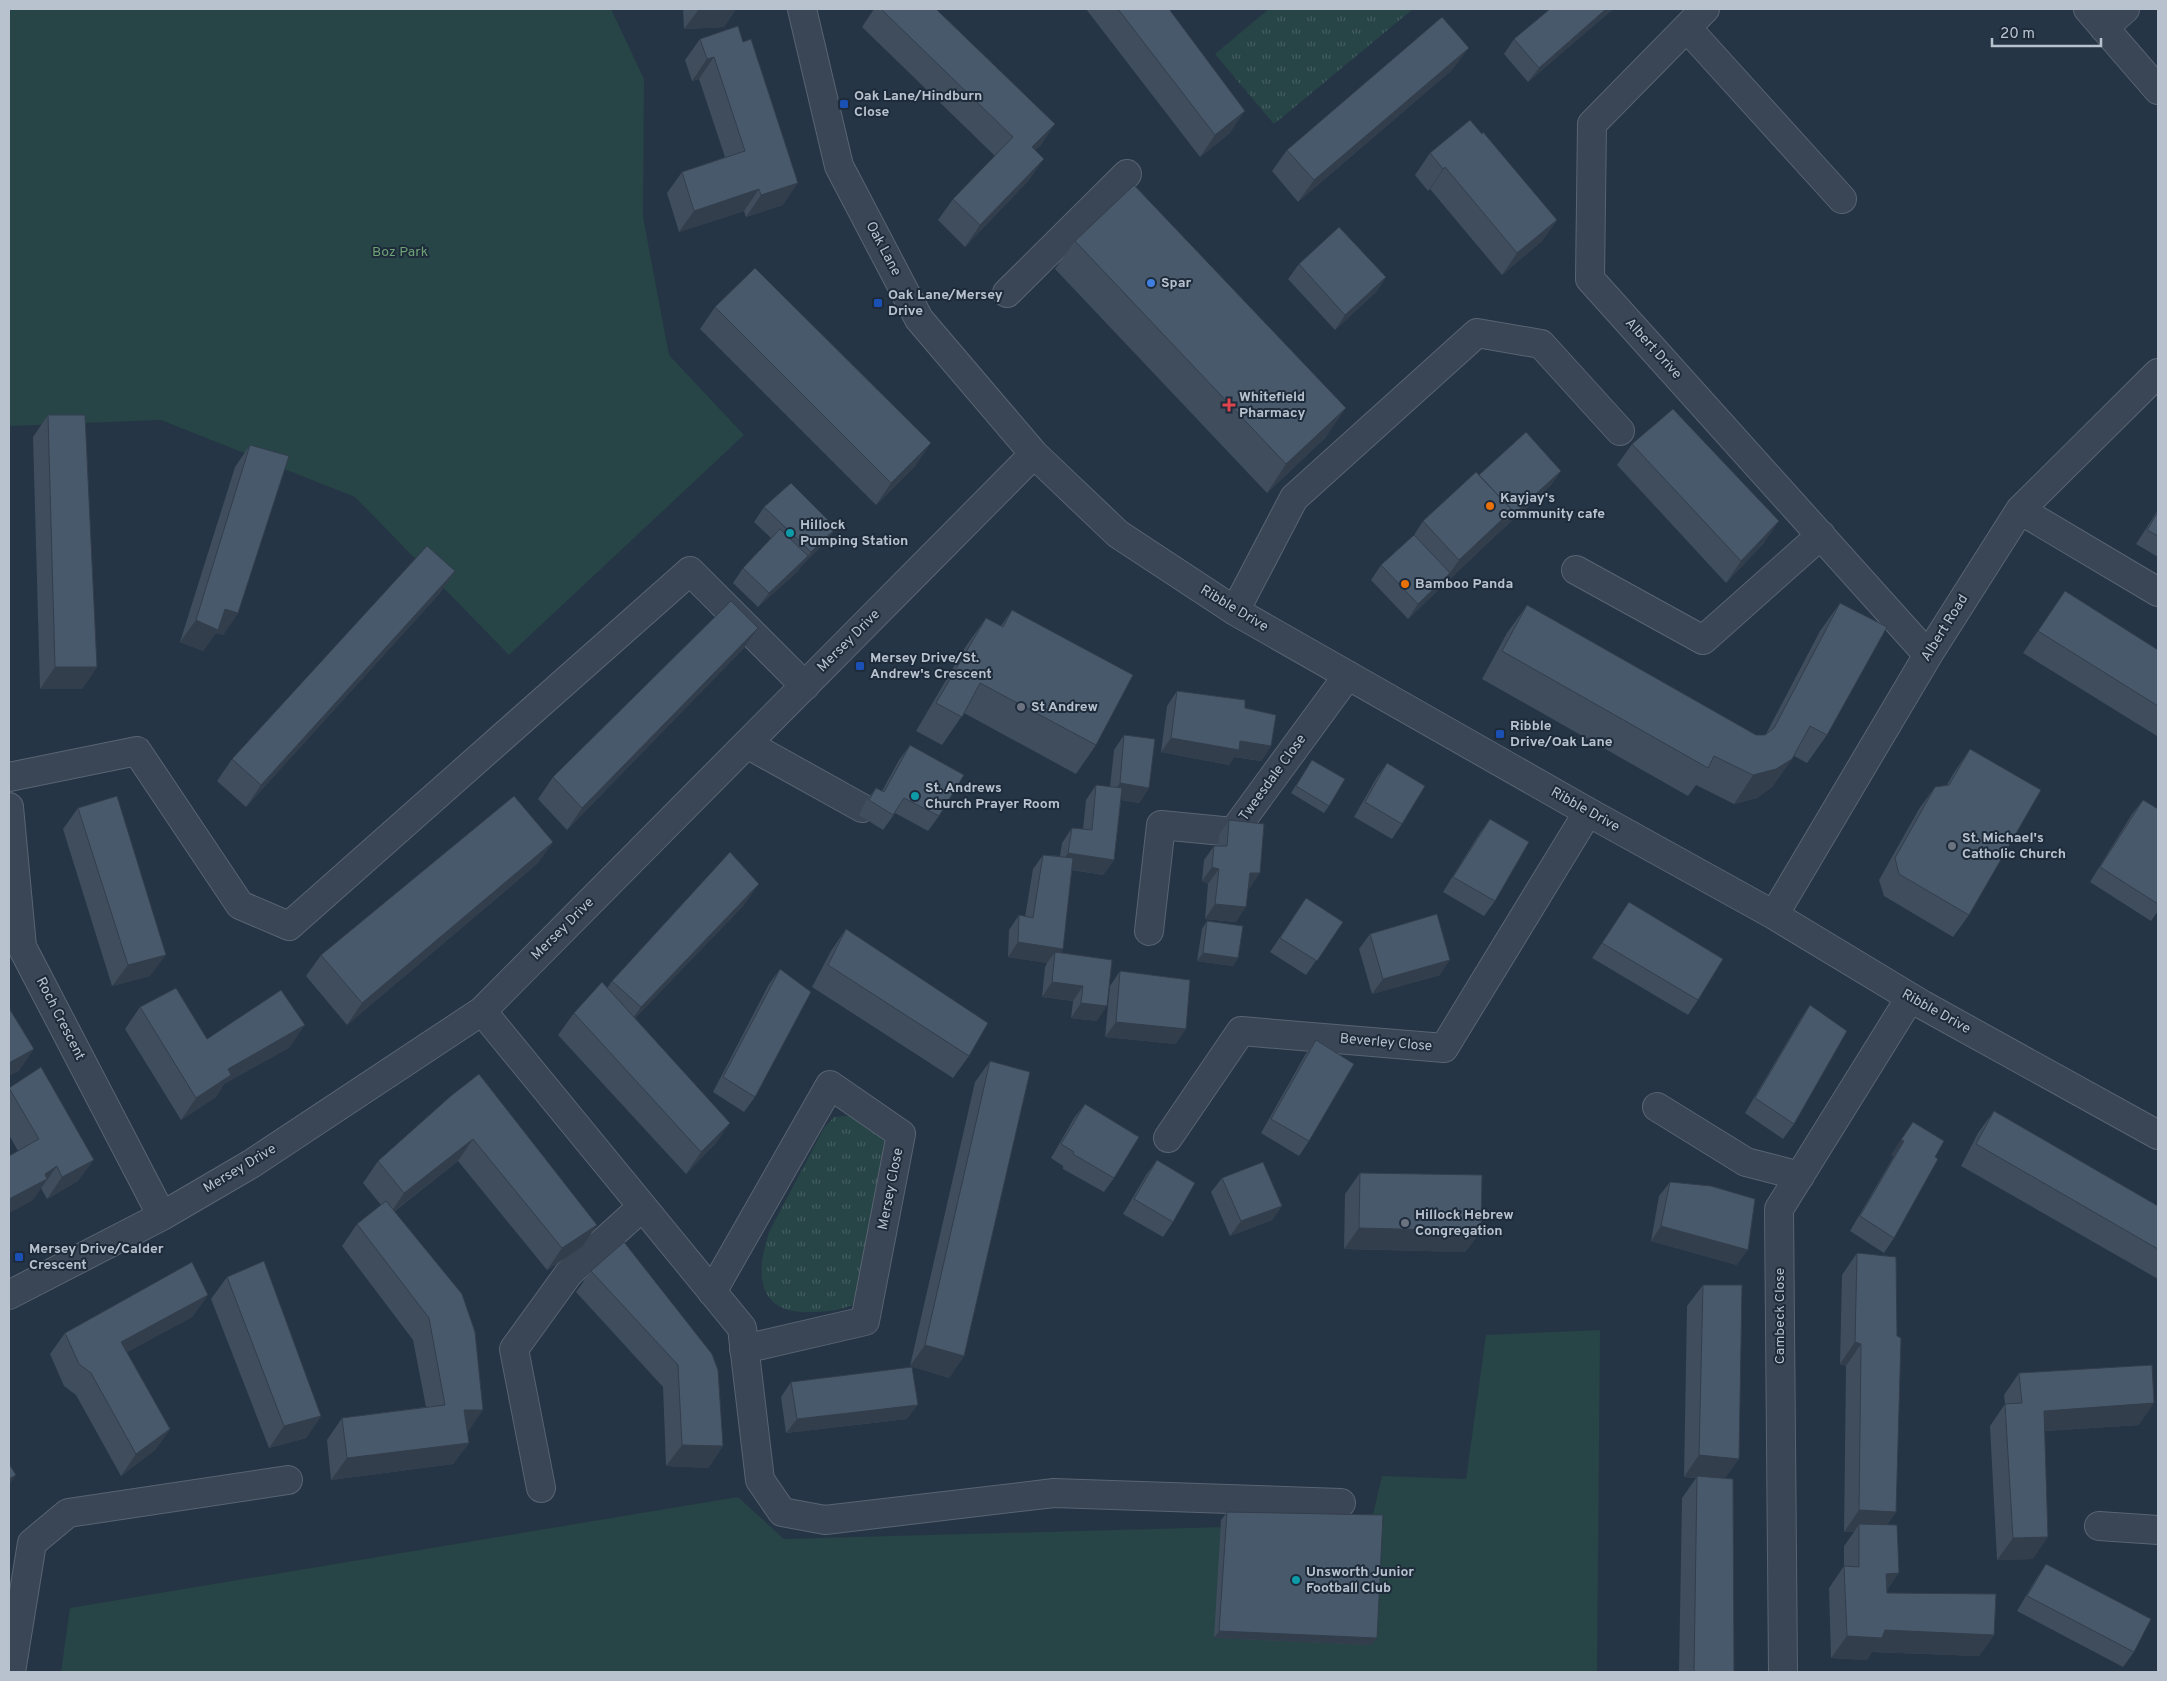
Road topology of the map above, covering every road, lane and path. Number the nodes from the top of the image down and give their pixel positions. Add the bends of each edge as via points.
1 (802, 9) edge
2 (2125, 9) edge
3 (1696, 18) edge
4 (2096, 18) edge
5 (2158, 90) edge
6 (1126, 174) dead end
7 (1842, 199) dead end
8 (1006, 293) dead end
9 (2158, 373) edge
10 (1620, 431) dead end
11 (1034, 454) junction
12 (2020, 510) junction
13 (1821, 535) junction
14 (1576, 570) dead end
15 (2158, 592) edge
16 (1235, 611) junction
17 (1928, 655) junction
18 (1348, 675) junction
19 (805, 686) junction
20 (746, 744) junction
21 (9, 776) edge
22 (9, 807) edge
23 (862, 808) dead end
24 (1588, 812) junction
25 (1774, 915) junction
26 (1149, 931) dead end
27 (15, 950) edge
28 (1910, 998) junction
29 (482, 1011) junction
30 (1657, 1107) dead end
31 (2158, 1135) edge
32 (1168, 1138) dead end
33 (1800, 1176) junction
34 (642, 1207) junction
35 (162, 1216) junction
36 (712, 1292) junction
37 (9, 1295) edge
38 (744, 1349) junction
39 (288, 1480) dead end
40 (541, 1488) dead end
41 (1341, 1503) dead end
42 (2099, 1526) dead end
43 (2158, 1530) edge
44 (11, 1672) edge
45 (1783, 1672) edge

1 - 11 street, Oak Lane via 839,166 919,319
2 - 4 street
3 - 7 street
3 - 13 street, Albert Drive via 1592,124 1590,279
4 - 5 street
6 - 8 street
9 - 12 street, Albert Road
10 - 16 street via 1541,344 1477,333 1294,498
11 - 16 street, Ribble Drive via 1118,534
11 - 19 street, Mersey Drive
12 - 15 street
12 - 17 street, Albert Road
13 - 14 street via 1703,640
13 - 17 street, Albert Drive
16 - 18 street, Ribble Drive
17 - 25 street, Albert Road
18 - 24 street, Ribble Drive
18 - 26 street, Tweesdale Close via 1233,832 1161,824
19 - 20 street, Mersey Drive
19 - 21 street via 690,571 289,926 240,905 137,751
20 - 23 street
20 - 29 street, Mersey Drive
22 - 27 street, Roch Crescent
24 - 25 street, Ribble Drive
24 - 32 street, Beverley Close via 1444,1048 1241,1031
25 - 28 street, Ribble Drive
27 - 35 street, Roch Crescent
28 - 31 street, Ribble Drive
28 - 33 street, Cambeck Close
29 - 34 street
29 - 35 street, Mersey Drive via 251,1164
30 - 33 street via 1746,1162
33 - 45 street, Cambeck Close via 1779,1209
34 - 36 street
34 - 40 street via 569,1273 514,1349
35 - 37 street, Mersey Drive
36 - 38 street via 742,1328
36 - 38 street, Mersey Close via 830,1085 901,1134 865,1321
38 - 41 street via 760,1480 782,1512 825,1520 1054,1493
39 - 44 street via 68,1513 32,1543
42 - 43 street

